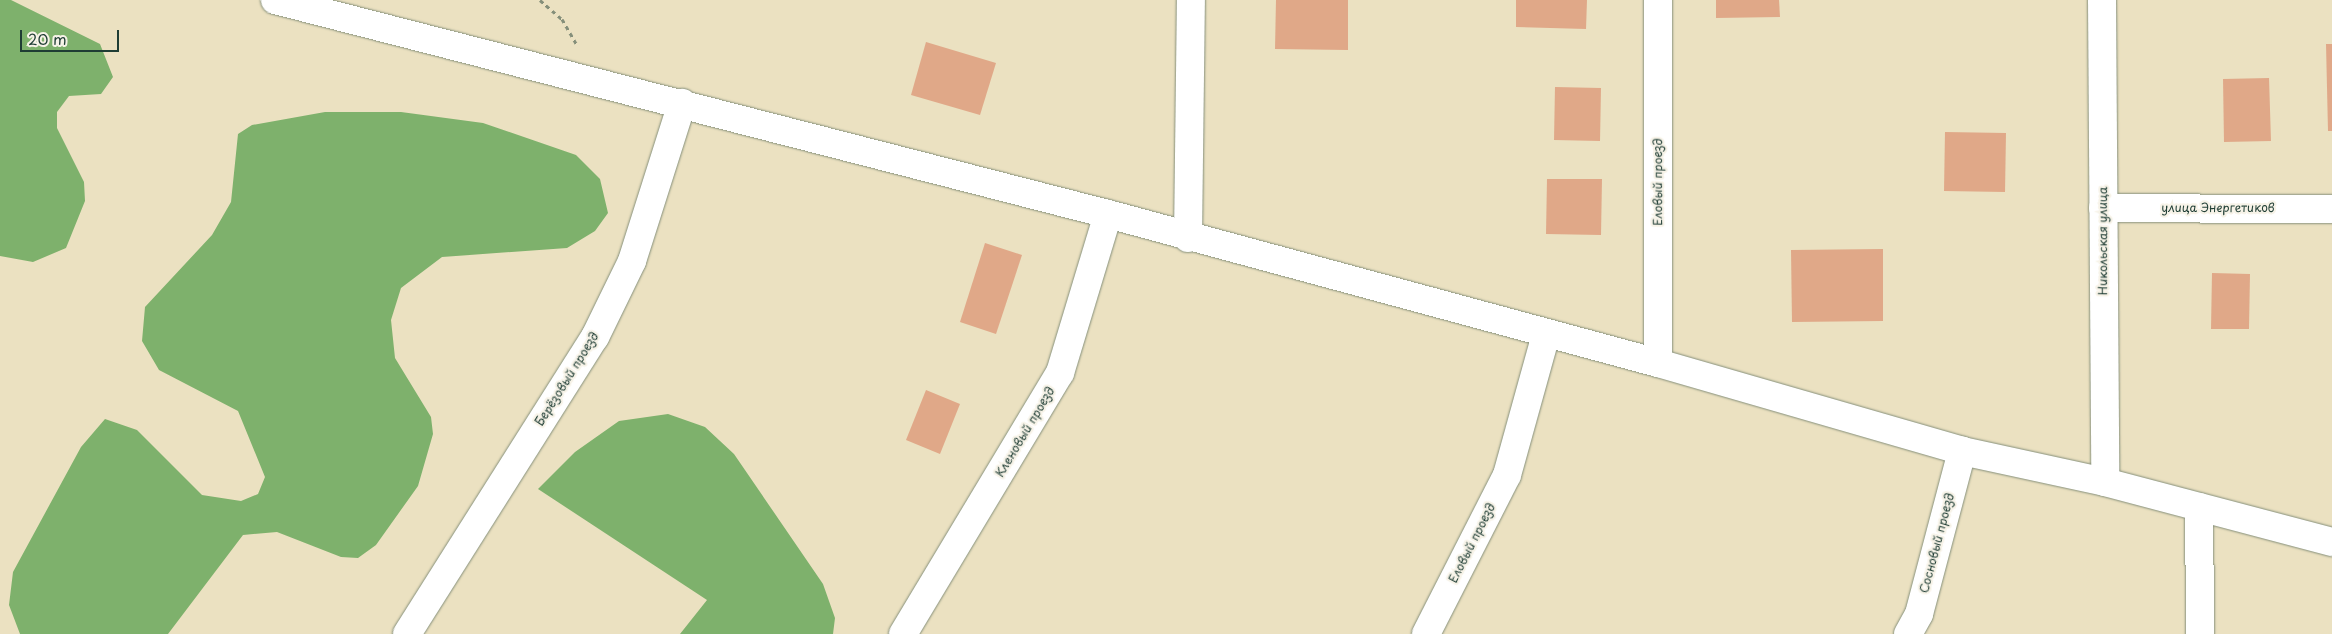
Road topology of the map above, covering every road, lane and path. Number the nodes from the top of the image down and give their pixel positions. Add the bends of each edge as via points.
1 (275, 0) edge
2 (540, 0) edge
3 (1191, 0) edge
4 (1658, 0) edge
5 (2102, 0) edge
6 (598, 81) junction
7 (682, 102) junction
8 (2103, 208) junction
9 (2332, 208) edge
10 (1108, 214) junction
11 (1188, 238) junction
12 (1546, 334) junction
13 (1658, 363) junction
14 (1962, 451) junction
15 (2105, 482) junction
16 (2199, 507) junction
17 (2332, 542) edge
18 (407, 634) edge
19 (903, 634) edge
20 (1426, 634) edge
21 (1908, 634) edge
22 (2200, 634) edge

1 - 6 street
2 - 6 path via 562,19
3 - 11 street
4 - 13 street, Еловый проезд
5 - 8 street, Никольская улица
6 - 7 street
7 - 10 street
7 - 18 street, Берёзовый проезд via 632,262 595,337
8 - 9 street, улица Энергетиков
8 - 15 street, Никольская улица
10 - 11 street
10 - 19 street, Кленовый проезд via 1060,373
11 - 12 street
12 - 13 street
12 - 20 street, Еловый проезд via 1507,475
13 - 14 street
14 - 15 street
14 - 21 street, Сосновый проезд via 1918,614
15 - 16 street
16 - 17 street
16 - 22 street

